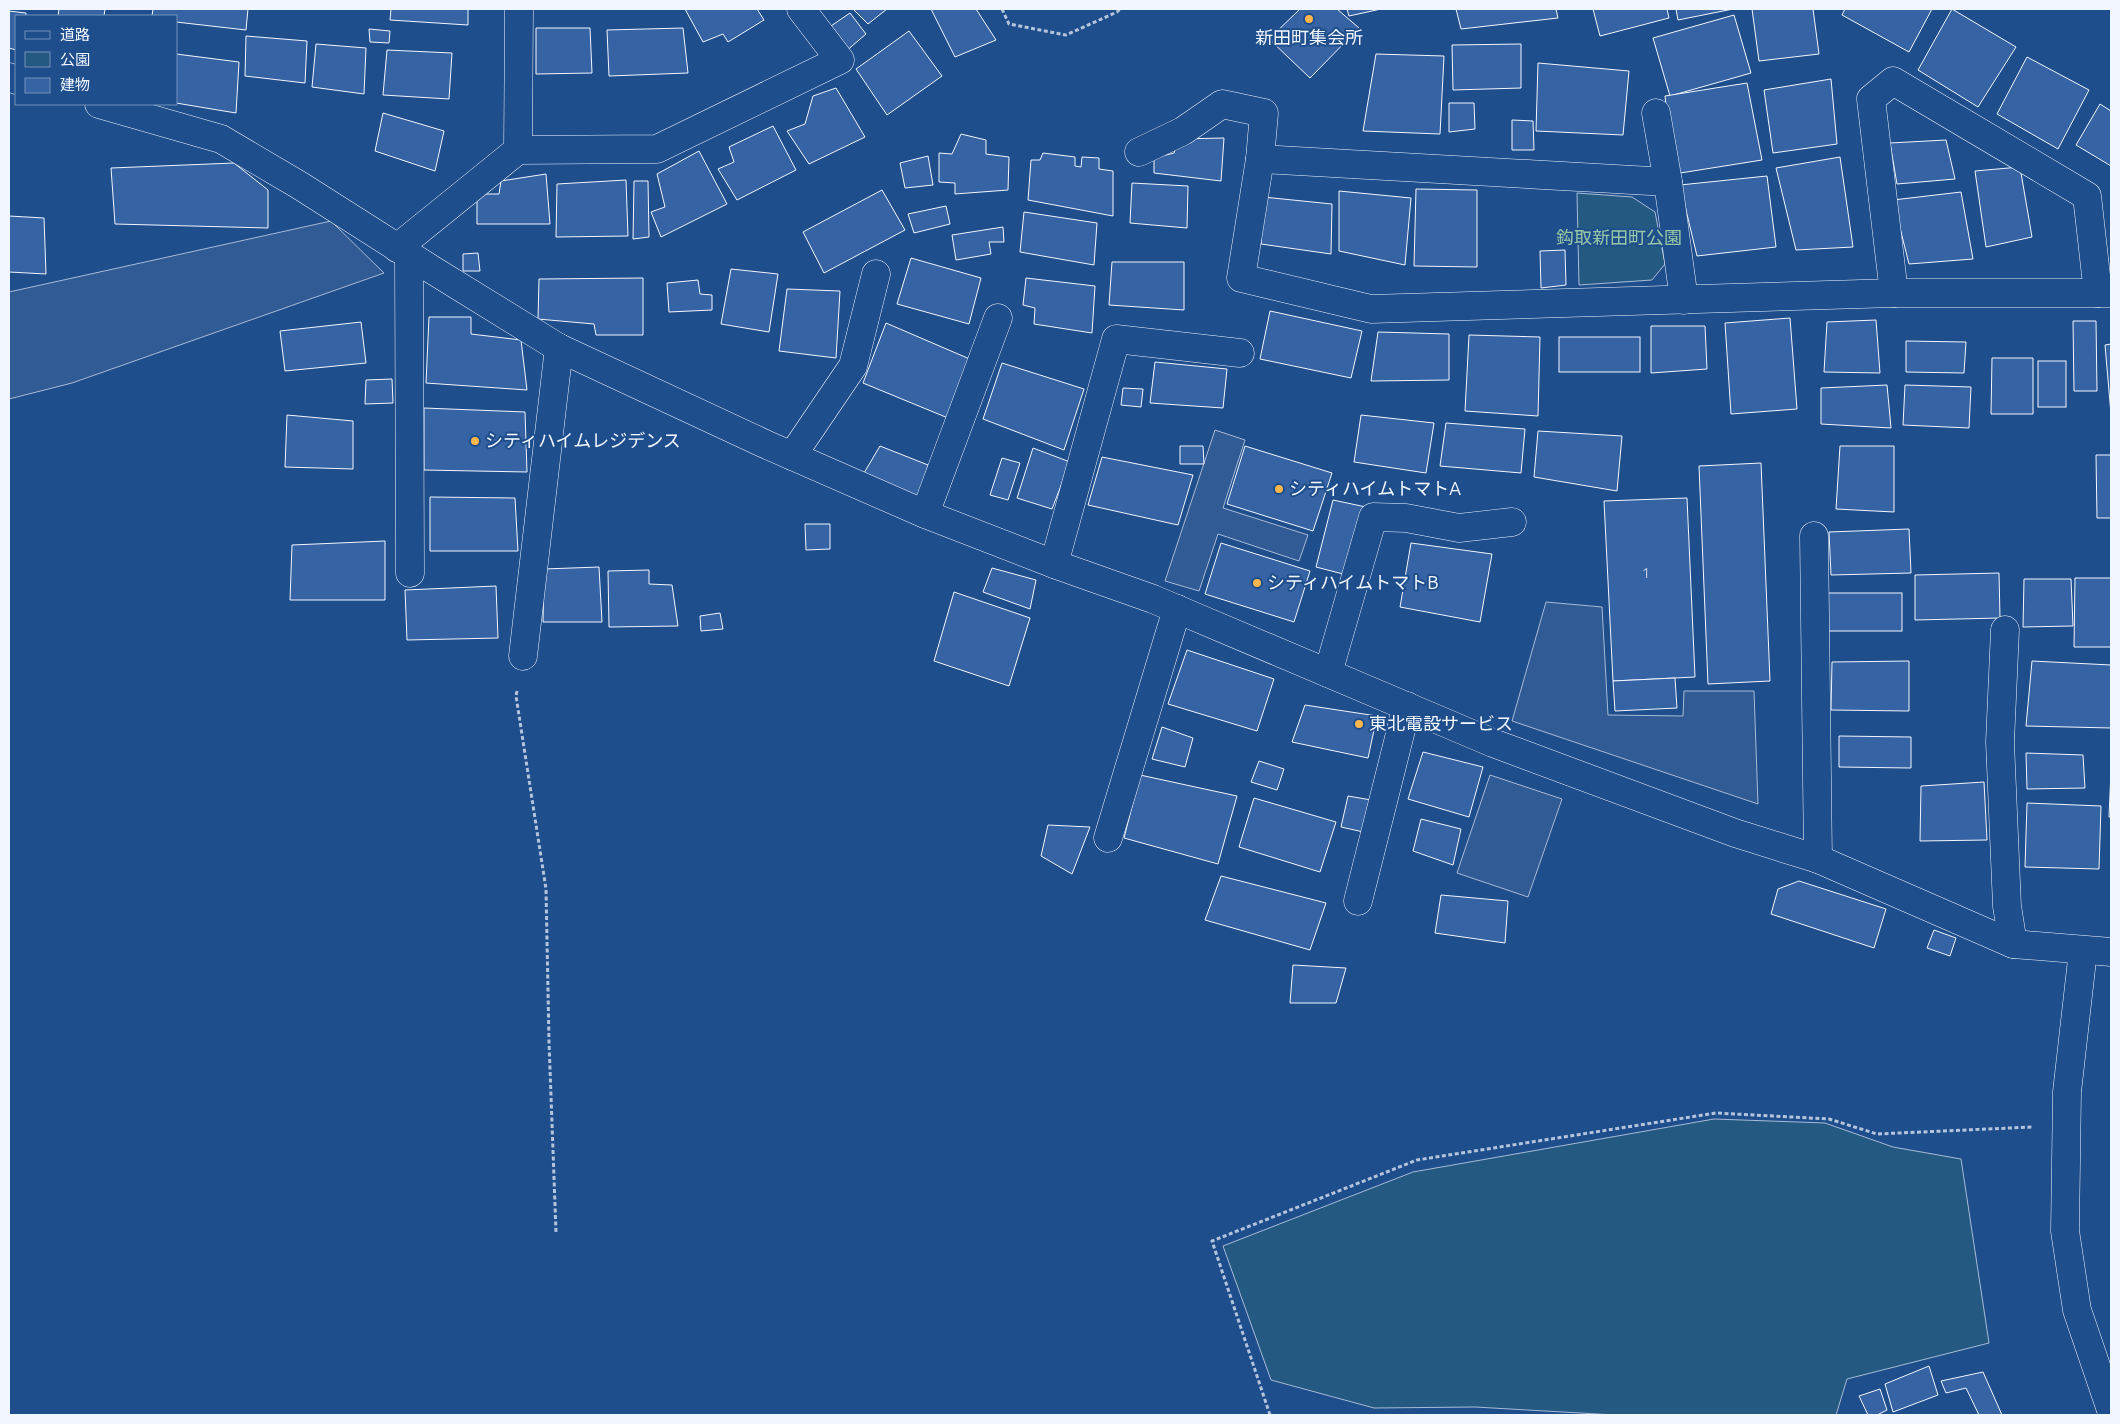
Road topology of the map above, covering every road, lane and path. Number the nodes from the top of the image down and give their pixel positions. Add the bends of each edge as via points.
1 (519, 9) edge
2 (801, 9) edge
3 (1002, 9) edge
4 (1120, 9) edge
5 (103, 105) edge
6 (1656, 113) dead end
7 (518, 150) junction
8 (1139, 152) dead end
9 (1260, 159) junction
10 (1668, 182) junction
11 (403, 252) junction
12 (876, 274) dead end
13 (1894, 293) junction
14 (2105, 293) edge
15 (1684, 300) junction
16 (998, 318) dead end
17 (559, 348) junction
18 (1240, 353) dead end
19 (792, 456) junction
20 (925, 514) junction
21 (1512, 522) dead end
22 (1814, 536) dead end
23 (1054, 564) junction
24 (410, 572) dead end
25 (1177, 609) junction
26 (2005, 630) dead end
27 (523, 656) joint
28 (1328, 673) junction
29 (1407, 706) junction
30 (1108, 838) dead end
31 (1818, 859) junction
32 (1358, 901) dead end
33 (2013, 944) junction
34 (2083, 951) junction
35 (2111, 952) edge
36 (2040, 1127) dead end
37 (556, 1232) dead end
38 (2111, 1410) edge
39 (1270, 1415) edge

1 - 7 street
2 - 7 street via 840,60 657,149
3 - 4 path via 1009,24 1066,35
5 - 11 street via 221,139
6 - 10 street
7 - 11 street
8 - 9 street via 1183,131 1222,104 1264,113
9 - 10 street
9 - 15 street via 1241,278 1371,309
10 - 15 street
11 - 17 street
11 - 24 street
12 - 19 street via 853,366
13 - 14 street
13 - 14 street via 1871,99 1893,81 2087,196
13 - 15 street
16 - 20 street
17 - 19 street
17 - 27 street
18 - 23 street via 1116,339
19 - 20 street
20 - 23 street
21 - 28 street via 1459,528 1406,518 1373,517
22 - 31 street
23 - 25 street
25 - 28 street
25 - 30 street
26 - 33 street via 2000,742 2007,906
27 - 37 path via 516,696 546,889
28 - 29 street
29 - 31 street via 1511,750 1735,833
29 - 32 street
31 - 33 street
33 - 34 street
34 - 35 street
34 - 38 street via 2067,1092 2065,1231 2077,1310
36 - 39 path via 1878,1134 1829,1118 1716,1113 1417,1160 1212,1241

